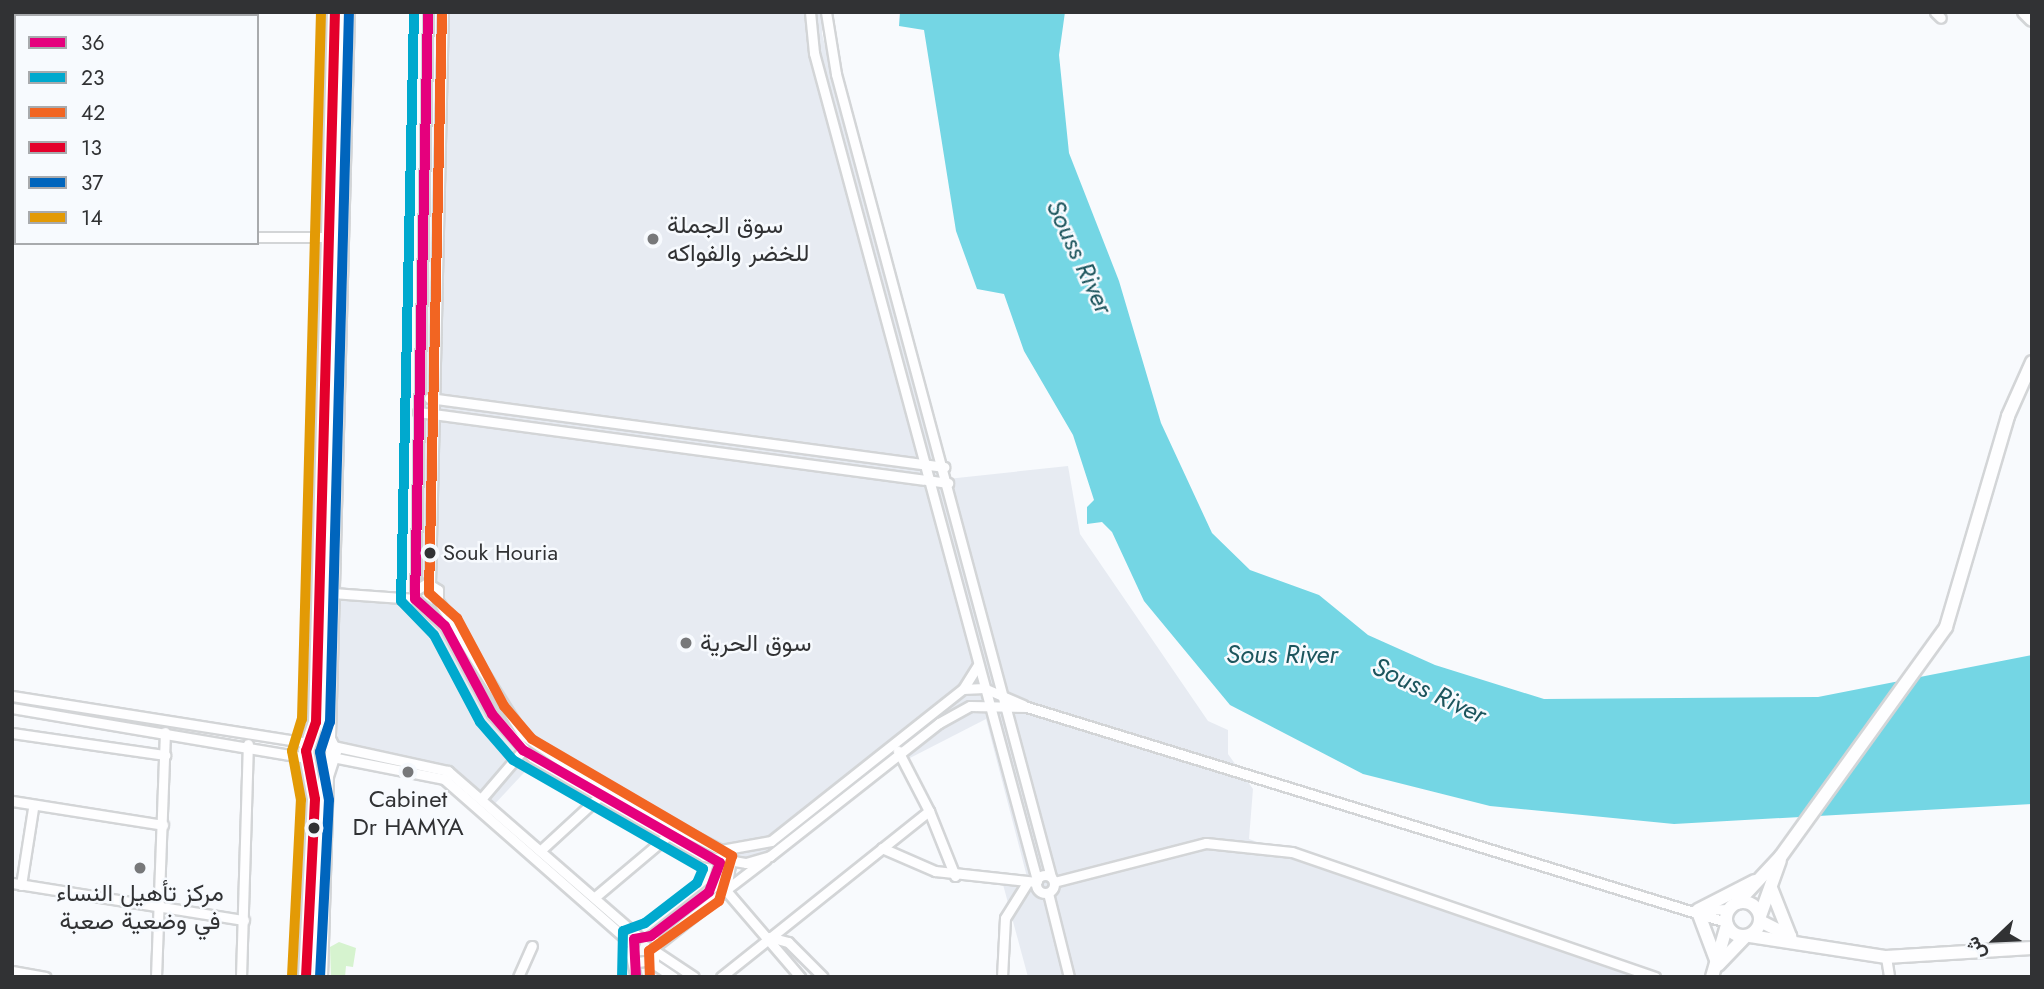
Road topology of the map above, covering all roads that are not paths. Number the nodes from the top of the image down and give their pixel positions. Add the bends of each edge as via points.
1 (335, 12) edge
2 (347, 12) edge
3 (428, 12) edge
4 (443, 12) edge
5 (810, 12) edge
6 (826, 12) edge
7 (2024, 12) edge
8 (2032, 20) edge
9 (259, 237) edge
10 (329, 237) junction
11 (2032, 362) edge
12 (419, 397) junction
13 (433, 399) junction
14 (418, 412) junction
15 (433, 414) junction
16 (609, 423) junction
17 (621, 424) junction
18 (614, 438) junction
19 (928, 466) junction
20 (944, 467) junction
21 (948, 483) junction
22 (933, 484) junction
23 (430, 584) junction
24 (333, 593) junction
25 (415, 595) junction
26 (438, 601) junction
27 (425, 608) junction
28 (978, 665) junction
29 (985, 688) junction
30 (963, 689) junction
31 (1002, 694) junction
32 (12, 696) edge
33 (989, 703) junction
34 (1004, 705) junction
35 (1027, 707) junction
36 (12, 708) edge
37 (165, 723) junction
38 (12, 733) edge
39 (248, 735) junction
40 (165, 736) junction
41 (247, 747) junction
42 (324, 747) junction
43 (896, 749) junction
44 (523, 750) junction
45 (165, 755) junction
46 (311, 760) junction
47 (602, 794) junction
48 (481, 799) junction
49 (12, 802) edge
50 (33, 808) junction
51 (929, 811) junction
52 (163, 825) junction
53 (671, 833) junction
54 (882, 848) junction
55 (541, 850) junction
56 (726, 851) junction
57 (770, 856) junction
58 (720, 863) junction
59 (731, 864) junction
60 (955, 876) junction
61 (1052, 879) junction
62 (717, 880) junction
63 (1033, 882) junction
64 (1766, 883) junction
65 (17, 884) edge
66 (726, 890) junction
67 (1048, 893) junction
68 (595, 897) junction
69 (161, 907) junction
70 (1696, 911) junction
71 (1730, 915) junction
72 (1760, 918) junction
73 (244, 920) junction
74 (1747, 936) junction
75 (1790, 936) junction
76 (769, 937) junction
77 (634, 939) junction
78 (656, 944) junction
79 (1806, 944) junction
80 (532, 946) dead end
81 (2032, 948) edge
82 (1886, 957) junction
83 (644, 963) junction
84 (1714, 969) edge
85 (12, 971) edge
86 (45, 977) edge
87 (156, 977) edge
88 (241, 977) edge
89 (306, 977) edge
90 (320, 977) edge
91 (518, 977) edge
92 (636, 977) edge
93 (645, 977) edge
94 (673, 977) edge
95 (694, 977) edge
96 (721, 977) edge
97 (800, 977) edge
98 (823, 977) edge
99 (1002, 977) edge
100 (1069, 977) edge
101 (1655, 977) edge
102 (1889, 977) edge

1 - 10 main road
2 - 24 main road
3 - 12 street
4 - 13 street
5 - 19 street via 814,53
6 - 20 street via 836,74
7 - 8 street
9 - 10 street
10 - 42 main road
11 - 64 street via 2008,416 1946,627 1923,666 1780,856
12 - 13 street
12 - 14 street
13 - 15 street
13 - 16 street
14 - 15 street
14 - 25 street
15 - 18 street
15 - 23 street
16 - 17 street
16 - 18 street
17 - 18 street
17 - 19 street
18 - 22 street
19 - 20 street
19 - 22 street
20 - 21 street
21 - 22 street
21 - 31 street
22 - 28 street
23 - 25 street
23 - 26 street
24 - 25 street
24 - 42 main road
25 - 27 street
26 - 27 street
26 - 47 street via 510,721 537,748
27 - 44 street via 445,626 492,713
28 - 29 street
28 - 30 street
29 - 30 street
29 - 31 street
29 - 33 street
30 - 43 street
31 - 34 street
31 - 35 street
32 - 37 street
33 - 34 street
33 - 43 street via 939,723
33 - 63 street
34 - 35 street
34 - 61 street
35 - 70 street
36 - 40 street
37 - 39 street
37 - 40 street
38 - 45 street
39 - 41 street
39 - 42 street
40 - 41 street
40 - 45 street
41 - 46 street
41 - 73 street
42 - 46 main road
42 - 48 street via 443,769
42 - 77 street via 444,779
42 - 90 main road
43 - 51 street
43 - 56 street via 771,841
43 - 57 street
44 - 47 street
44 - 48 street
45 - 52 street
46 - 89 main road
47 - 53 street
47 - 55 street
48 - 55 street
49 - 50 street
50 - 52 street
50 - 65 street
51 - 54 street
51 - 60 street
52 - 69 street
53 - 56 street
53 - 58 street
53 - 68 street
54 - 60 street
54 - 76 street
55 - 68 street
56 - 58 street
56 - 59 street
57 - 59 street
57 - 66 street
58 - 59 street
58 - 62 street
59 - 66 street
60 - 63 street
61 - 63 street
61 - 67 street
61 - 101 street via 1206,843 1292,852
62 - 66 street
62 - 78 street
63 - 67 street
63 - 99 street via 1005,918
64 - 70 street
64 - 71 street
64 - 72 street
64 - 75 street
65 - 69 street
66 - 76 street
66 - 78 street
67 - 100 street
68 - 77 street
69 - 73 street
69 - 87 street
70 - 71 street
70 - 84 street
71 - 72 street via 1751,904
71 - 74 street
71 - 84 street
72 - 74 street
72 - 75 street
73 - 88 street
74 - 79 street
74 - 84 street
75 - 79 street
76 - 96 street
76 - 97 street via 774,953
76 - 98 street via 788,942
77 - 78 street
77 - 83 street
78 - 83 street
78 - 95 street
79 - 82 street
80 - 91 street
81 - 82 street
82 - 102 street
83 - 92 street
83 - 93 street
83 - 94 street
85 - 86 street

